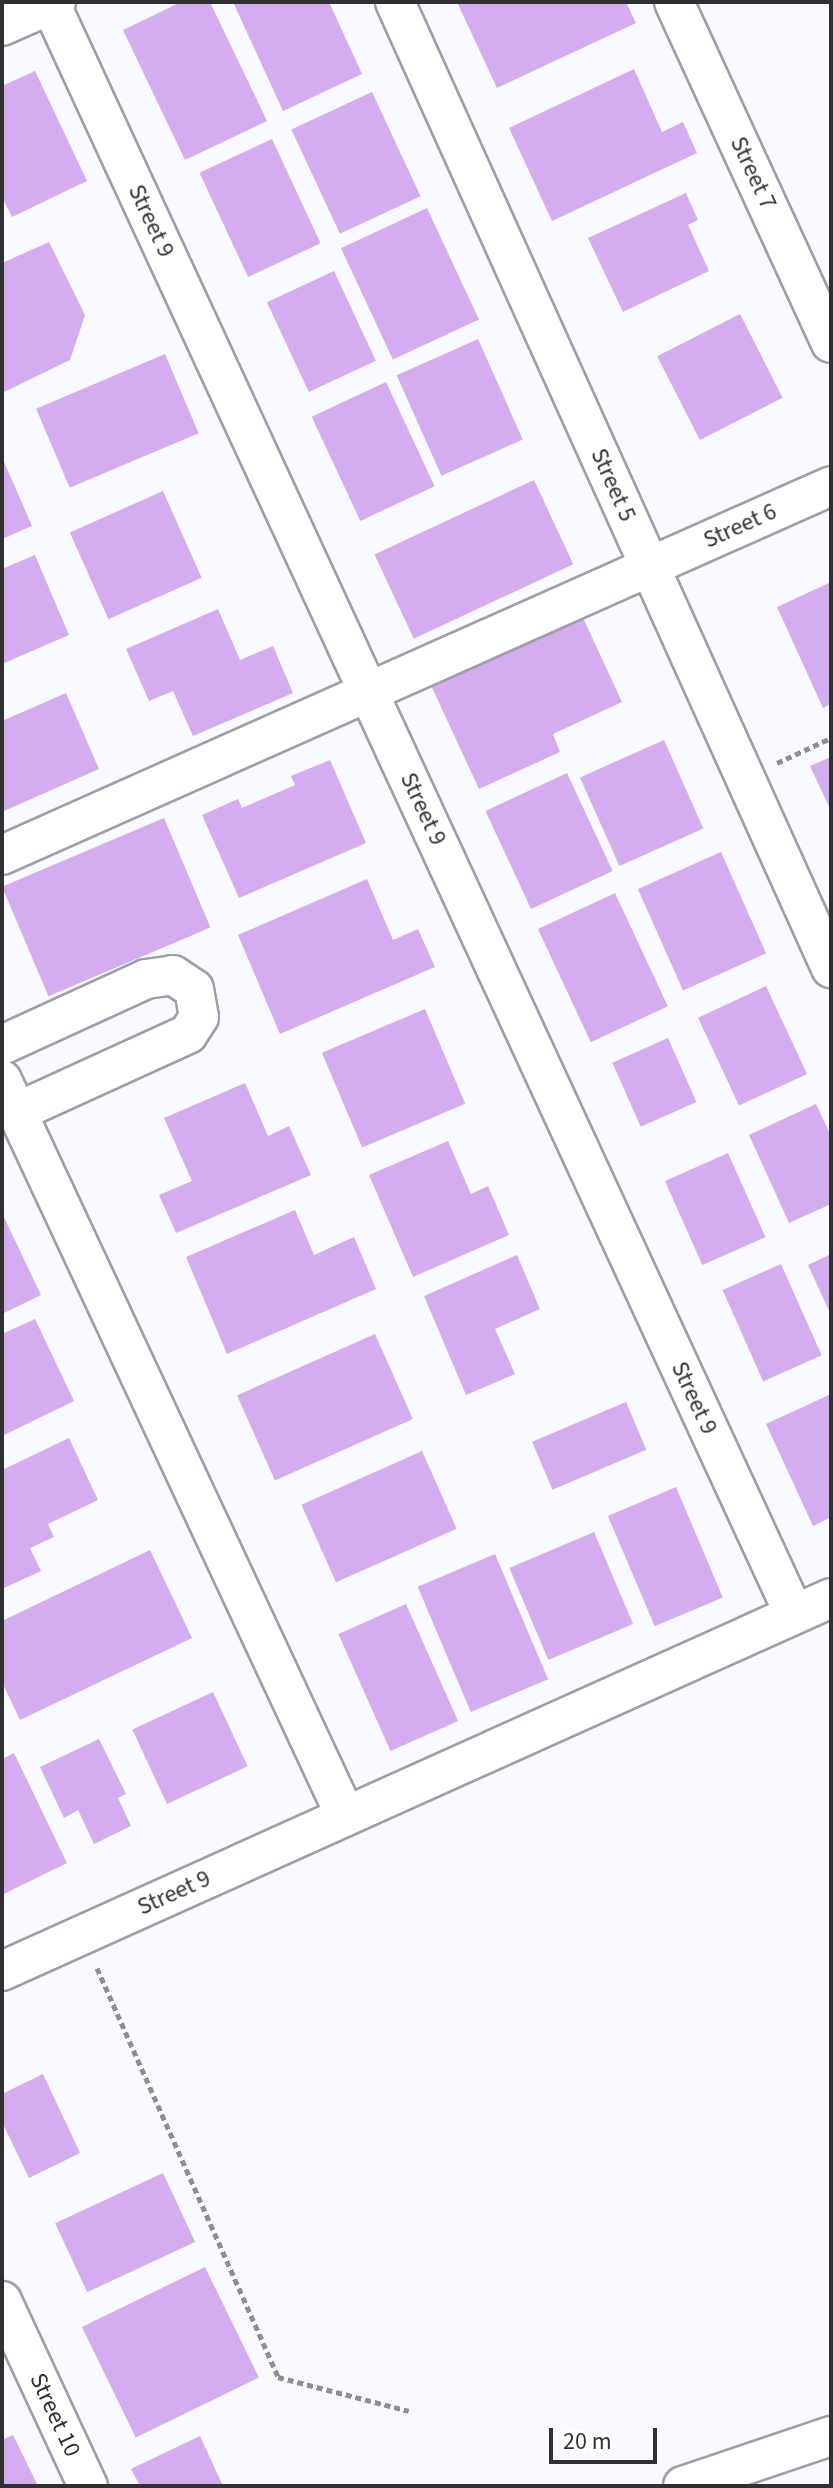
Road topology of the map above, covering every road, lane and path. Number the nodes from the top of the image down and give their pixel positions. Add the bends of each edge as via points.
1 (395, 2) edge
2 (674, 2) edge
3 (54, 3) edge
4 (2, 26) edge
5 (831, 343) edge
6 (831, 486) edge
7 (649, 565) junction
8 (368, 690) junction
9 (831, 738) edge
10 (745, 777) junction
11 (2, 855) edge
12 (831, 968) edge
13 (2, 1045) edge
14 (10, 1096) edge
15 (831, 1598) edge
16 (794, 1614) junction
17 (345, 1815) junction
18 (82, 1935) junction
19 (2, 1971) edge
20 (2, 2301) edge
21 (409, 2411) dead end
22 (830, 2439) edge
23 (88, 2486) edge
24 (683, 2486) edge

1 - 7 street, Street 5
2 - 5 street, Street 7
3 - 4 street, Street 9
3 - 8 street, Street 9
6 - 7 street, Street 6
7 - 8 street, Street 6
7 - 10 street, Street 5
8 - 11 street, Street 6
8 - 16 street, Street 9
9 - 10 path
10 - 12 street, Street 5
13 - 14 street via 146,979 173,975 194,989 199,1017 188,1034
14 - 17 street
15 - 16 street, Street 9
16 - 17 street, Street 9
17 - 18 street, Street 9
18 - 19 street, Street 9
18 - 21 path via 278,2377
20 - 23 street, Street 10
22 - 24 street

